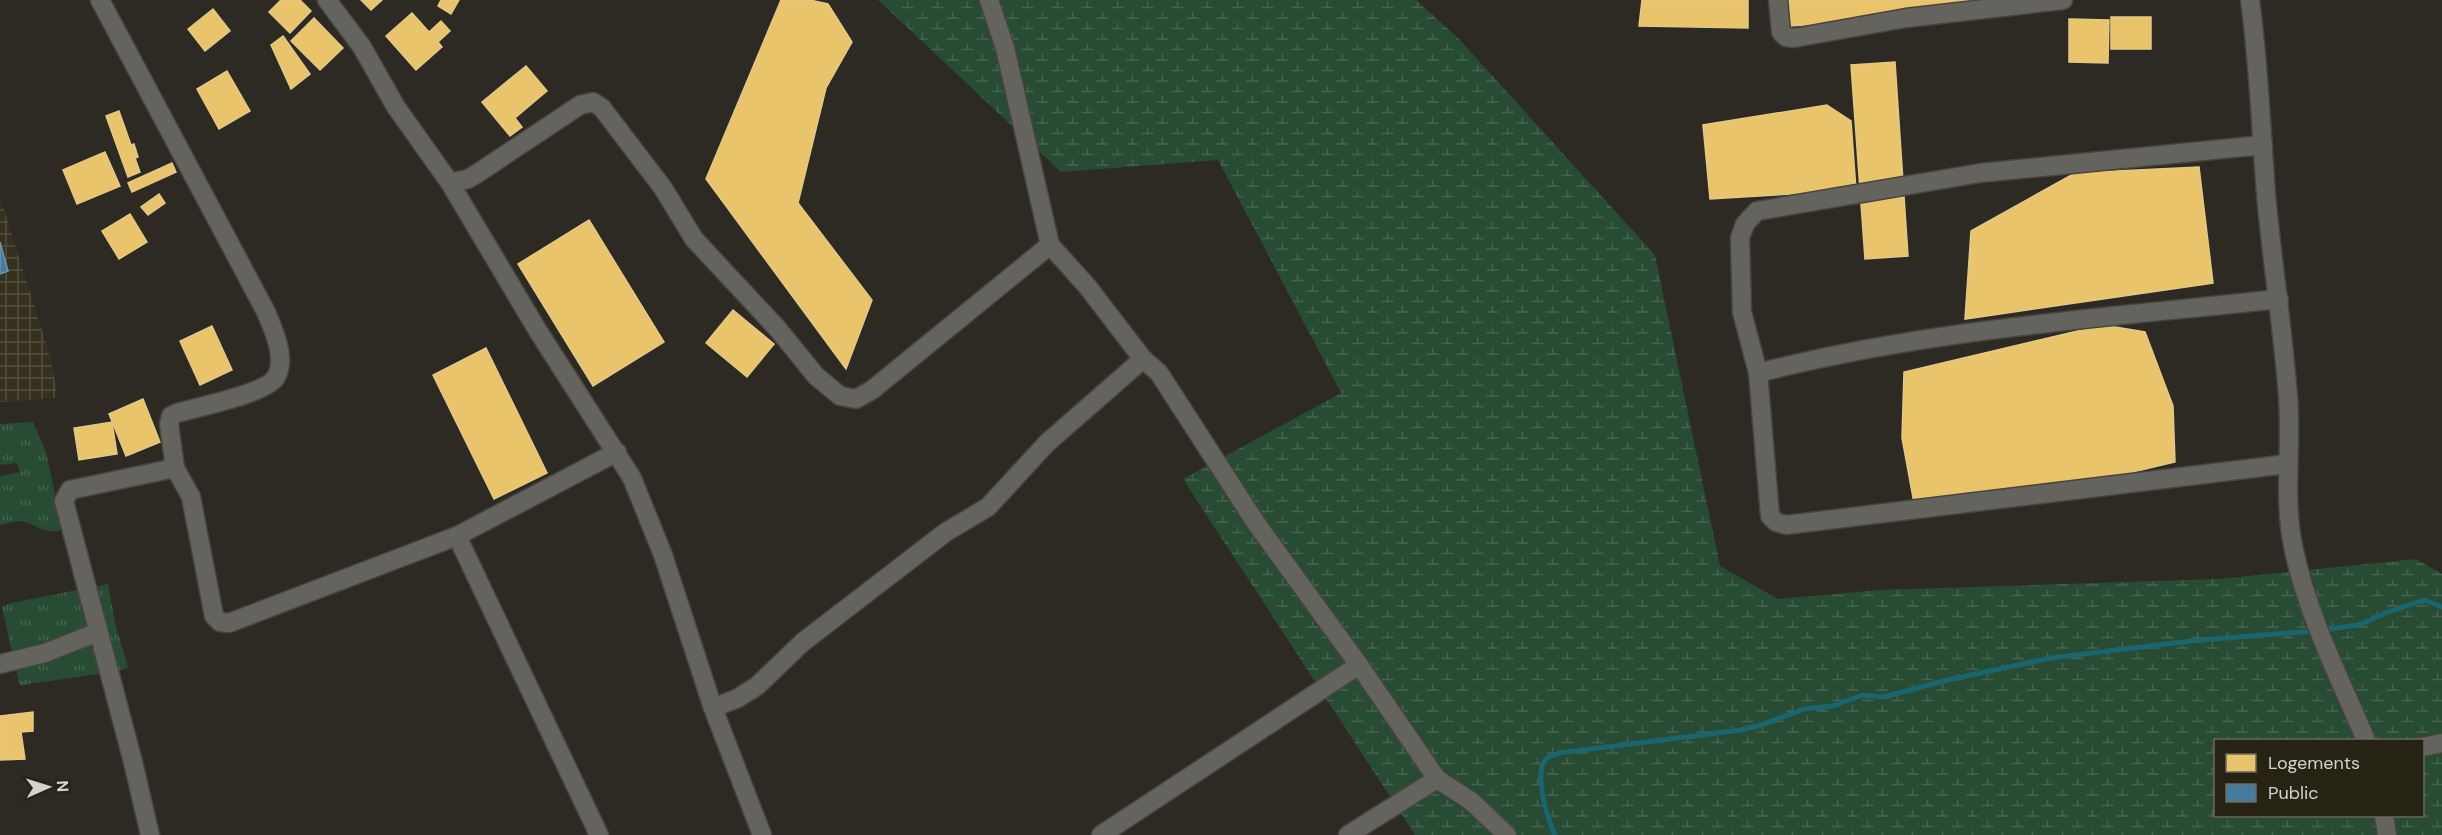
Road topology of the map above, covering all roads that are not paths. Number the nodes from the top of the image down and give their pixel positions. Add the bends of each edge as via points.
1 (100, 0) edge
2 (327, 0) edge
3 (988, 0) edge
4 (1778, 0) edge
5 (2063, 0) edge
6 (2250, 0) edge
7 (2263, 145) junction
8 (450, 183) junction
9 (1050, 245) junction
10 (2279, 299) junction
11 (1143, 359) junction
12 (1758, 373) junction
13 (617, 452) junction
14 (2288, 464) junction
15 (175, 468) junction
16 (457, 536) junction
17 (98, 632) junction
18 (0, 664) edge
19 (1359, 665) junction
20 (713, 708) junction
21 (2365, 739) edge
22 (2442, 742) edge
23 (2424, 746) edge
24 (1437, 779) junction
25 (2384, 817) edge
26 (150, 835) edge
27 (599, 835) edge
28 (762, 835) edge
29 (1101, 835) edge
30 (1348, 835) edge
31 (1507, 835) edge
32 (2387, 835) edge

1 - 15 street via 276,336 277,376 267,386 171,417
2 - 8 street
3 - 9 street via 1005,48
4 - 5 street via 1781,32 1794,38 1906,18
6 - 7 street
7 - 10 street
7 - 12 street via 1980,172 1757,211 1745,224 1740,238 1742,312
8 - 9 street via 468,179 580,105 593,102 602,108 663,188 694,239 816,376 840,396 856,399
8 - 13 street via 538,331
9 - 11 street
10 - 12 street via 1860,349
10 - 14 street via 2290,422
11 - 19 street via 1159,373 1256,523
11 - 20 street via 1047,442 988,507 946,532 803,642 757,686
12 - 14 street via 1770,516 1786,525
13 - 16 street
13 - 20 street via 632,477 663,555
14 - 21 street via 2287,511 2309,606
15 - 16 street via 191,497 214,616 219,622 229,623
15 - 17 street via 70,490 64,501
16 - 27 street
17 - 18 street via 45,653
17 - 26 street
19 - 24 street
19 - 29 street
20 - 28 street
22 - 23 street
24 - 30 street
24 - 31 street via 1471,801
25 - 32 street

